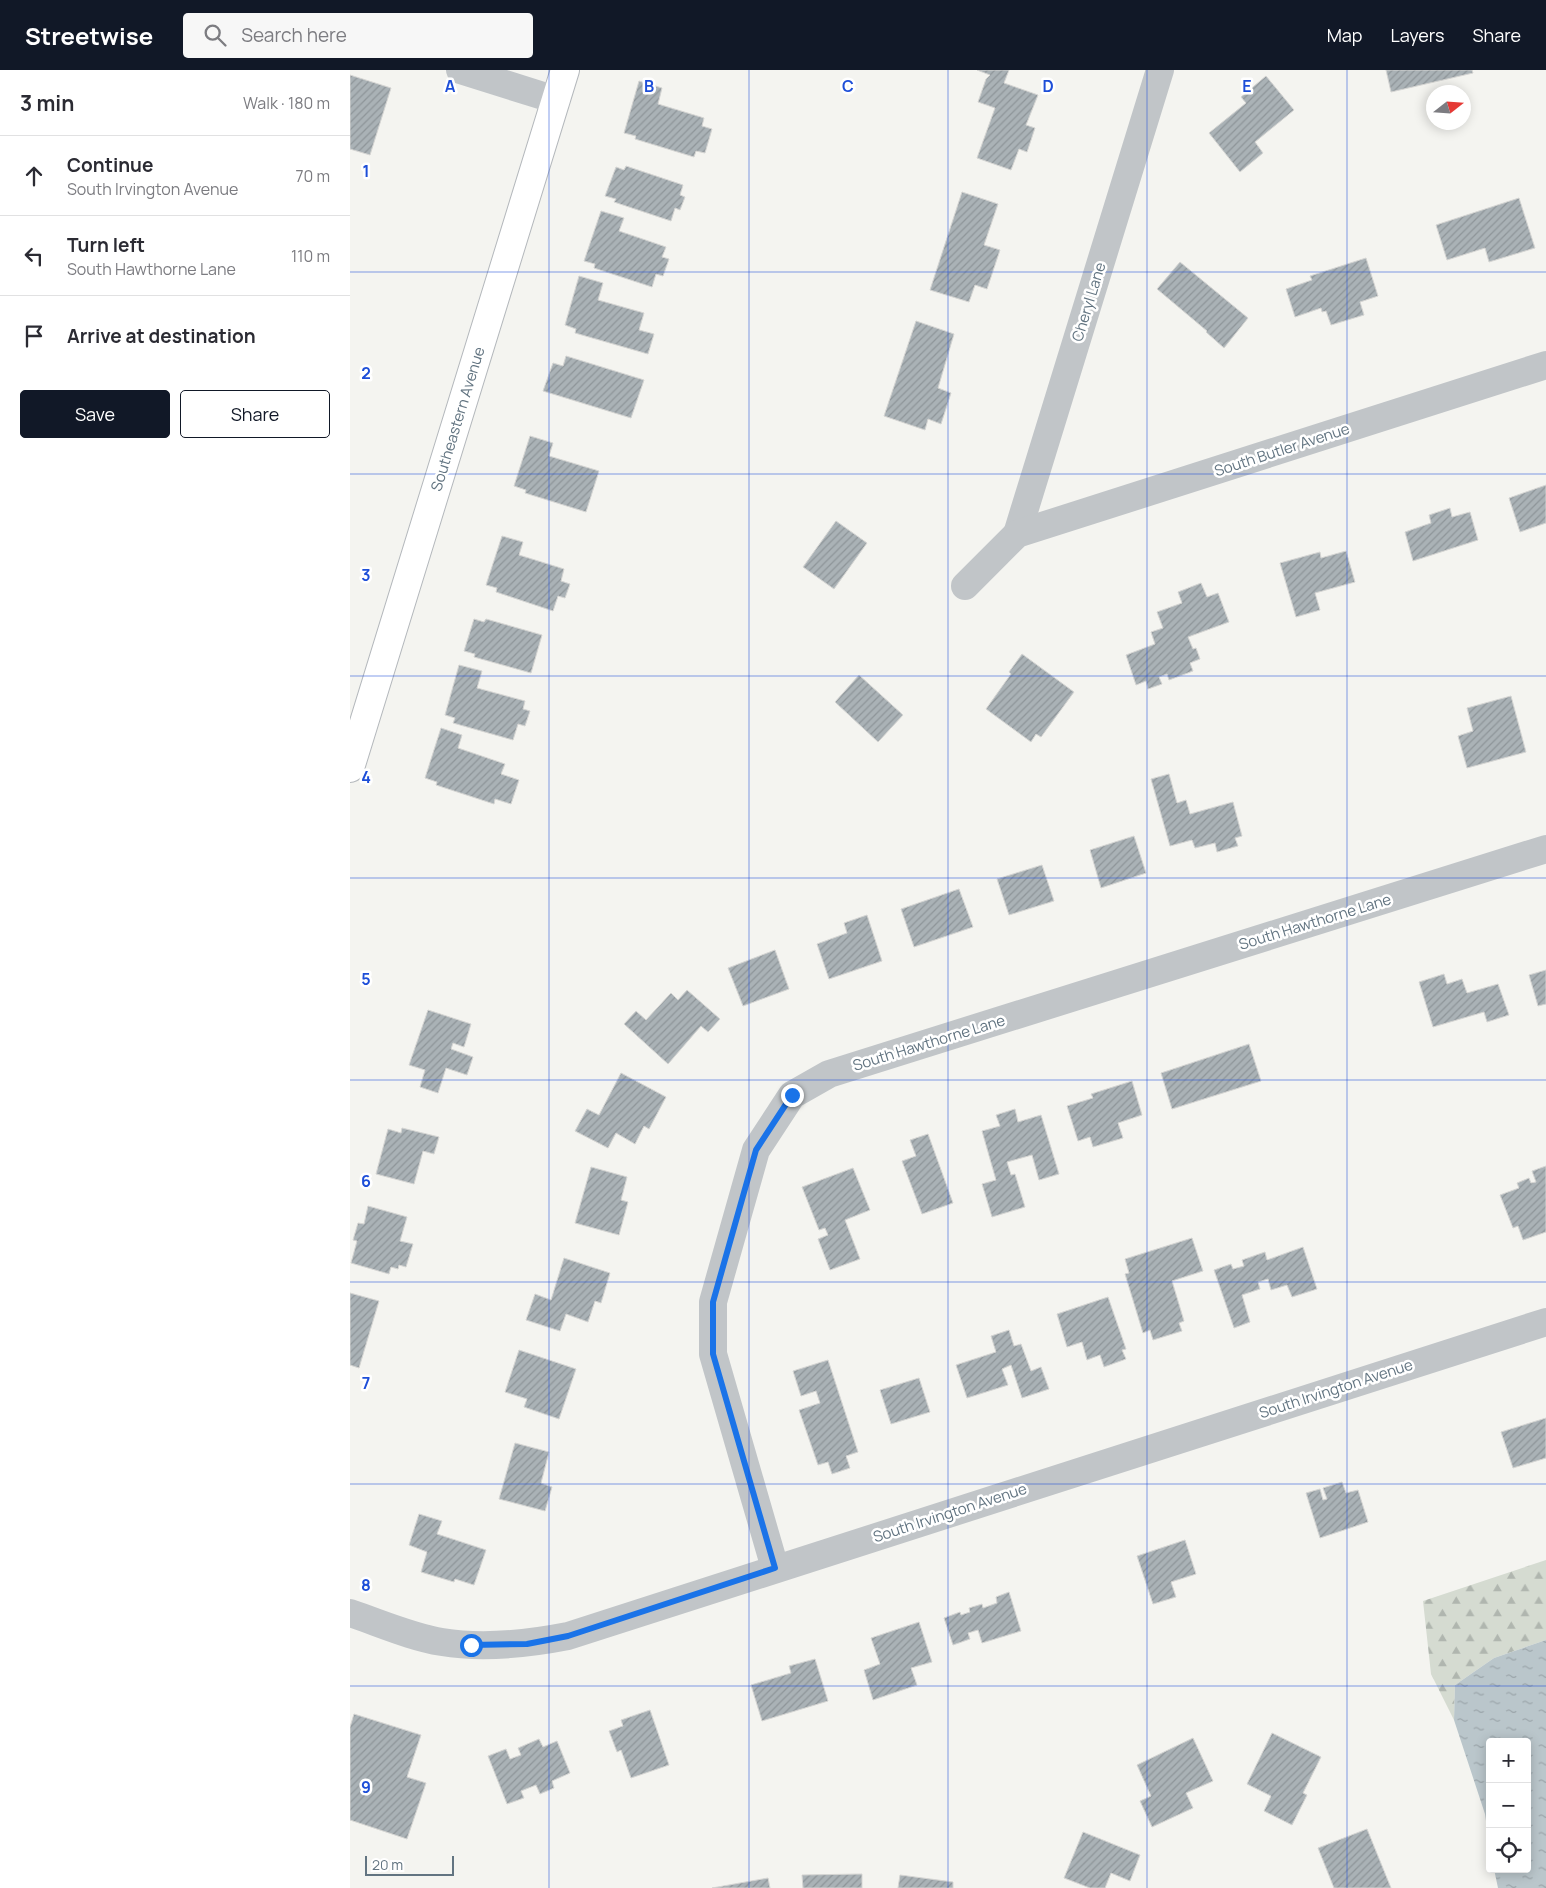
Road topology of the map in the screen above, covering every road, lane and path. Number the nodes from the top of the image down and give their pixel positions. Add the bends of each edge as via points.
1 (460, 70) edge
2 (565, 70) edge
3 (1160, 70) edge
4 (556, 100) junction
5 (1546, 365) edge
6 (1017, 534) junction
7 (965, 586) dead end
8 (350, 768) edge
9 (1546, 849) edge
10 (1546, 1322) edge
11 (775, 1568) junction
12 (350, 1613) edge

1 - 4 street
2 - 4 main road, Southeastern Avenue
3 - 6 street, Cheryl Lane
4 - 8 main road, Southeastern Avenue
5 - 6 street, South Butler Avenue
6 - 7 street
9 - 11 street, South Hawthorne Lane via 829,1074 792,1095 756,1150 713,1302 713,1354
10 - 11 street, South Irvington Avenue
11 - 12 street, South Irvington Avenue via 596,1628 527,1644 443,1642

